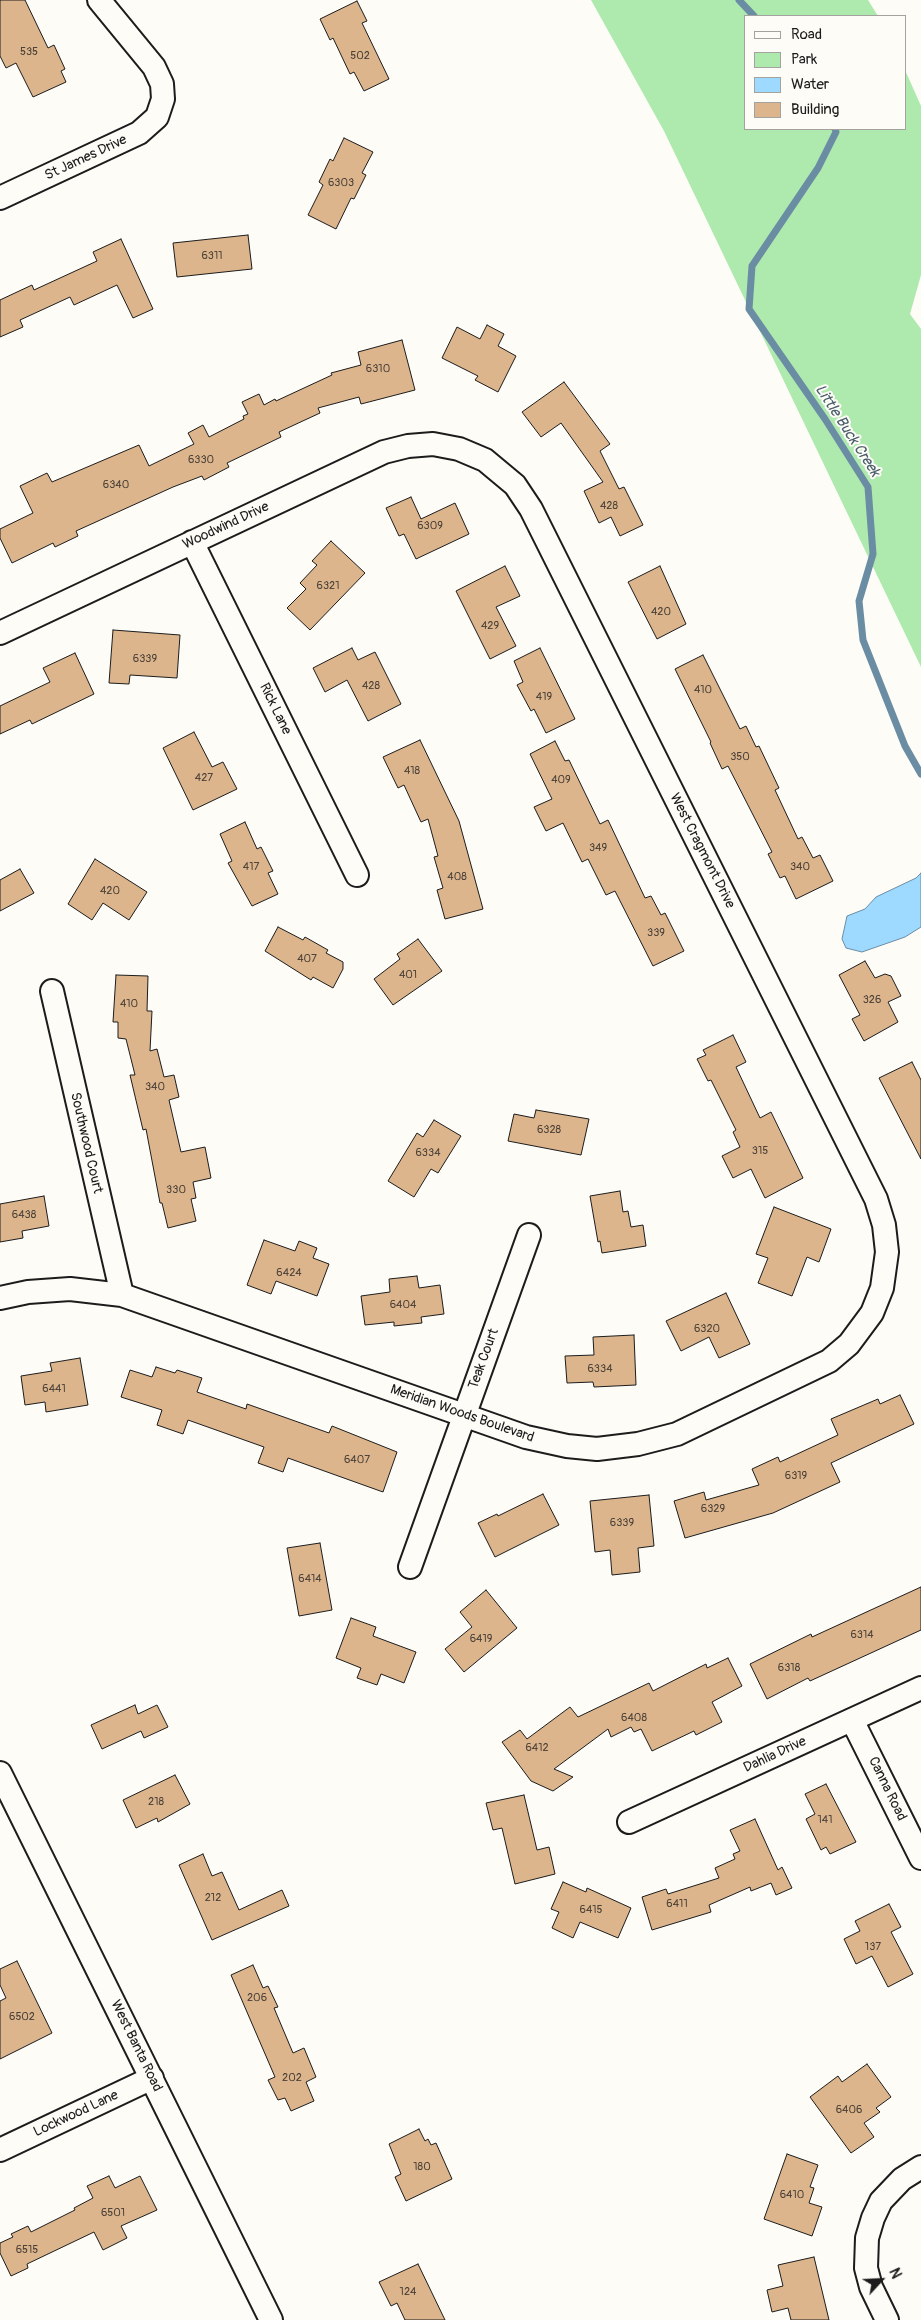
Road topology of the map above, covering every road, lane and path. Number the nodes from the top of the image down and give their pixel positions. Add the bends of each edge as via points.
1 (99, 0) edge
2 (0, 198) edge
3 (458, 449) joint
4 (192, 542) junction
5 (0, 633) edge
6 (357, 875) dead end
7 (52, 990) dead end
8 (529, 1236) dead end
9 (882, 1288) joint
10 (122, 1295) junction
11 (0, 1298) edge
12 (464, 1415) junction
13 (410, 1567) dead end
14 (921, 1688) edge
15 (852, 1720) junction
16 (0, 1772) edge
17 (629, 1822) dead end
18 (921, 1858) edge
19 (152, 2078) junction
20 (0, 2150) edge
21 (921, 2167) edge
22 (271, 2320) edge
23 (887, 2320) edge

1 - 2 street, St James Drive via 154,67 162,84 162,106 154,121 139,133
3 - 4 street, Woodwind Drive via 424,444 384,452
3 - 9 street, West Cragmont Drive via 486,460 501,472 515,485 531,509 876,1199 887,1243
4 - 5 street, Woodwind Drive
4 - 6 street, Rick Lane
7 - 10 street, Southwood Court
8 - 12 street, Teak Court
9 - 12 street, Meridian Woods Boulevard via 872,1314 861,1330 829,1361 686,1430 658,1440 618,1447 576,1448 526,1437
10 - 11 street, Meridian Woods Boulevard via 64,1289
10 - 12 street, Meridian Woods Boulevard
12 - 13 street, Teak Court
14 - 15 street, Dahlia Drive
15 - 17 street, Dahlia Drive
15 - 18 street, Canna Road
16 - 19 street, West Banta Road
19 - 20 street, Lockwood Lane
19 - 22 street, West Banta Road
21 - 23 street via 888,2192 876,2210 867,2238 866,2268

